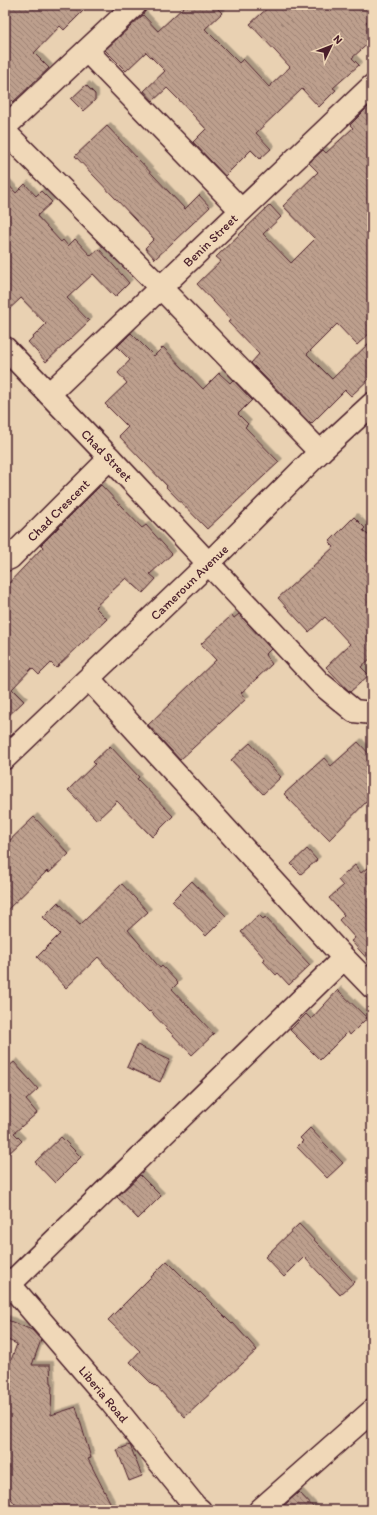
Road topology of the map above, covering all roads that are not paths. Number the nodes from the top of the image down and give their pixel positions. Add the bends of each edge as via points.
1 (135, 5) edge
2 (87, 51) junction
3 (372, 86) edge
4 (5, 127) edge
5 (5, 132) edge
6 (241, 210) junction
7 (160, 287) junction
8 (5, 348) edge
9 (49, 394) junction
10 (372, 404) edge
11 (320, 452) junction
12 (110, 458) junction
13 (5, 560) edge
14 (209, 563) junction
15 (89, 679) junction
16 (372, 713) edge
17 (5, 758) edge
18 (344, 958) junction
19 (372, 987) edge
20 (8, 1281) edge
21 (372, 1411) edge
22 (195, 1509) edge
23 (260, 1510) edge

1 - 2 street
2 - 4 street
2 - 6 street
3 - 6 street, Benin Street
5 - 7 street
6 - 7 street, Benin Street
7 - 9 street, Benin Street
7 - 11 street
8 - 9 street, Chad Street
9 - 12 street, Chad Street
10 - 11 street, Cameroun Avenue
11 - 14 street, Cameroun Avenue
12 - 13 street, Chad Crescent via 10,558
12 - 14 street, Chad Street
14 - 15 street, Cameroun Avenue
14 - 16 street, Chad Street via 320,683 354,711
15 - 17 street, Cameroun Avenue
15 - 18 street
18 - 19 street
18 - 20 street
20 - 22 street, Liberia Road via 110,1401
21 - 23 street

